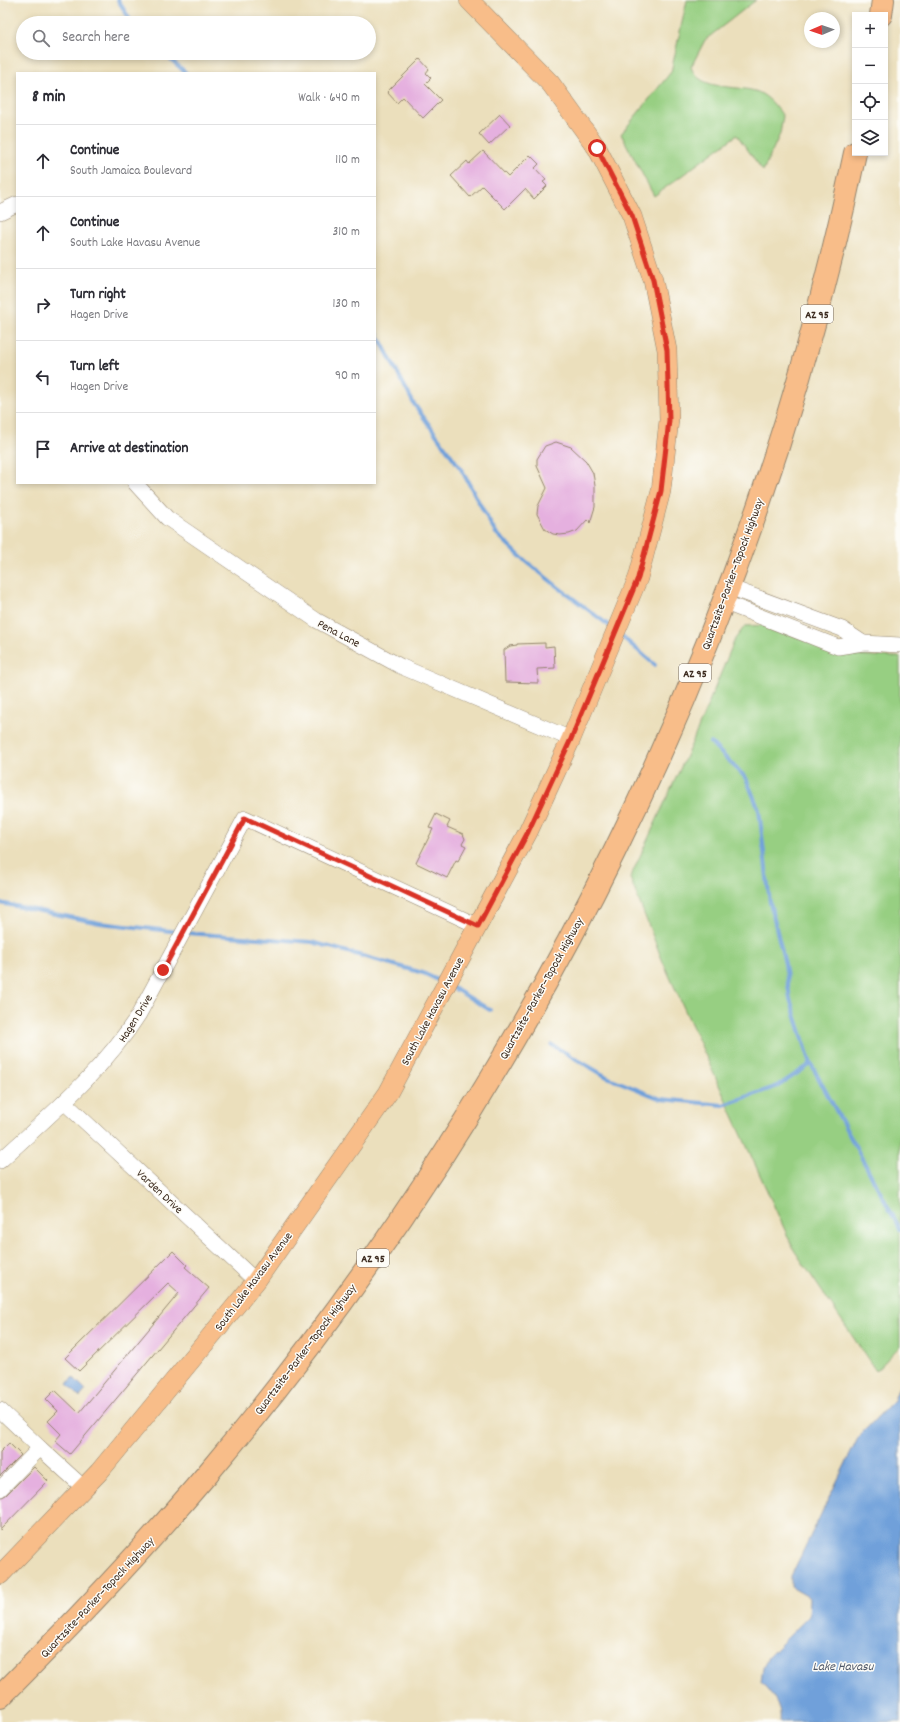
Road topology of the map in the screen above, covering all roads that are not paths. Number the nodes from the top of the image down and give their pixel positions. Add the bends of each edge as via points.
1 (469, 0) edge
2 (883, 0) edge
3 (881, 12) edge
4 (854, 156) edge
5 (16, 204) edge
6 (0, 212) edge
7 (136, 484) edge
8 (726, 595) junction
9 (900, 645) edge
10 (571, 739) junction
11 (478, 926) junction
12 (64, 1102) junction
13 (0, 1161) edge
14 (256, 1281) junction
15 (0, 1410) edge
16 (40, 1448) junction
17 (84, 1488) junction
18 (0, 1489) edge
19 (0, 1575) edge
20 (0, 1697) edge

1 - 10 main road, South Lake Havasu Avenue via 551,84 597,148 632,216 653,280 667,350 669,420 661,491 638,578
2 - 3 highway
4 - 8 highway, Quartzsite–Parker–Topock Highway / AZ 95 via 833,251 792,399
5 - 6 street
7 - 10 street, Pena Lane via 167,518 316,620 400,666
8 - 9 street via 842,630 863,643
8 - 20 highway, Quartzsite–Parker–Topock Highway / AZ 95 via 658,758 592,896 519,1030 439,1161 352,1287 264,1404 210,1470 108,1586
10 - 11 main road, South Lake Havasu Avenue via 528,832
11 - 12 street, Hagen Drive via 245,818 123,1040
11 - 14 main road, South Lake Havasu Avenue via 388,1093
12 - 13 street, Hagen Drive
12 - 14 street, Varden Drive
14 - 17 main road, South Lake Havasu Avenue
15 - 16 street
16 - 17 street
16 - 18 street
17 - 19 main road, South Lake Havasu Avenue

